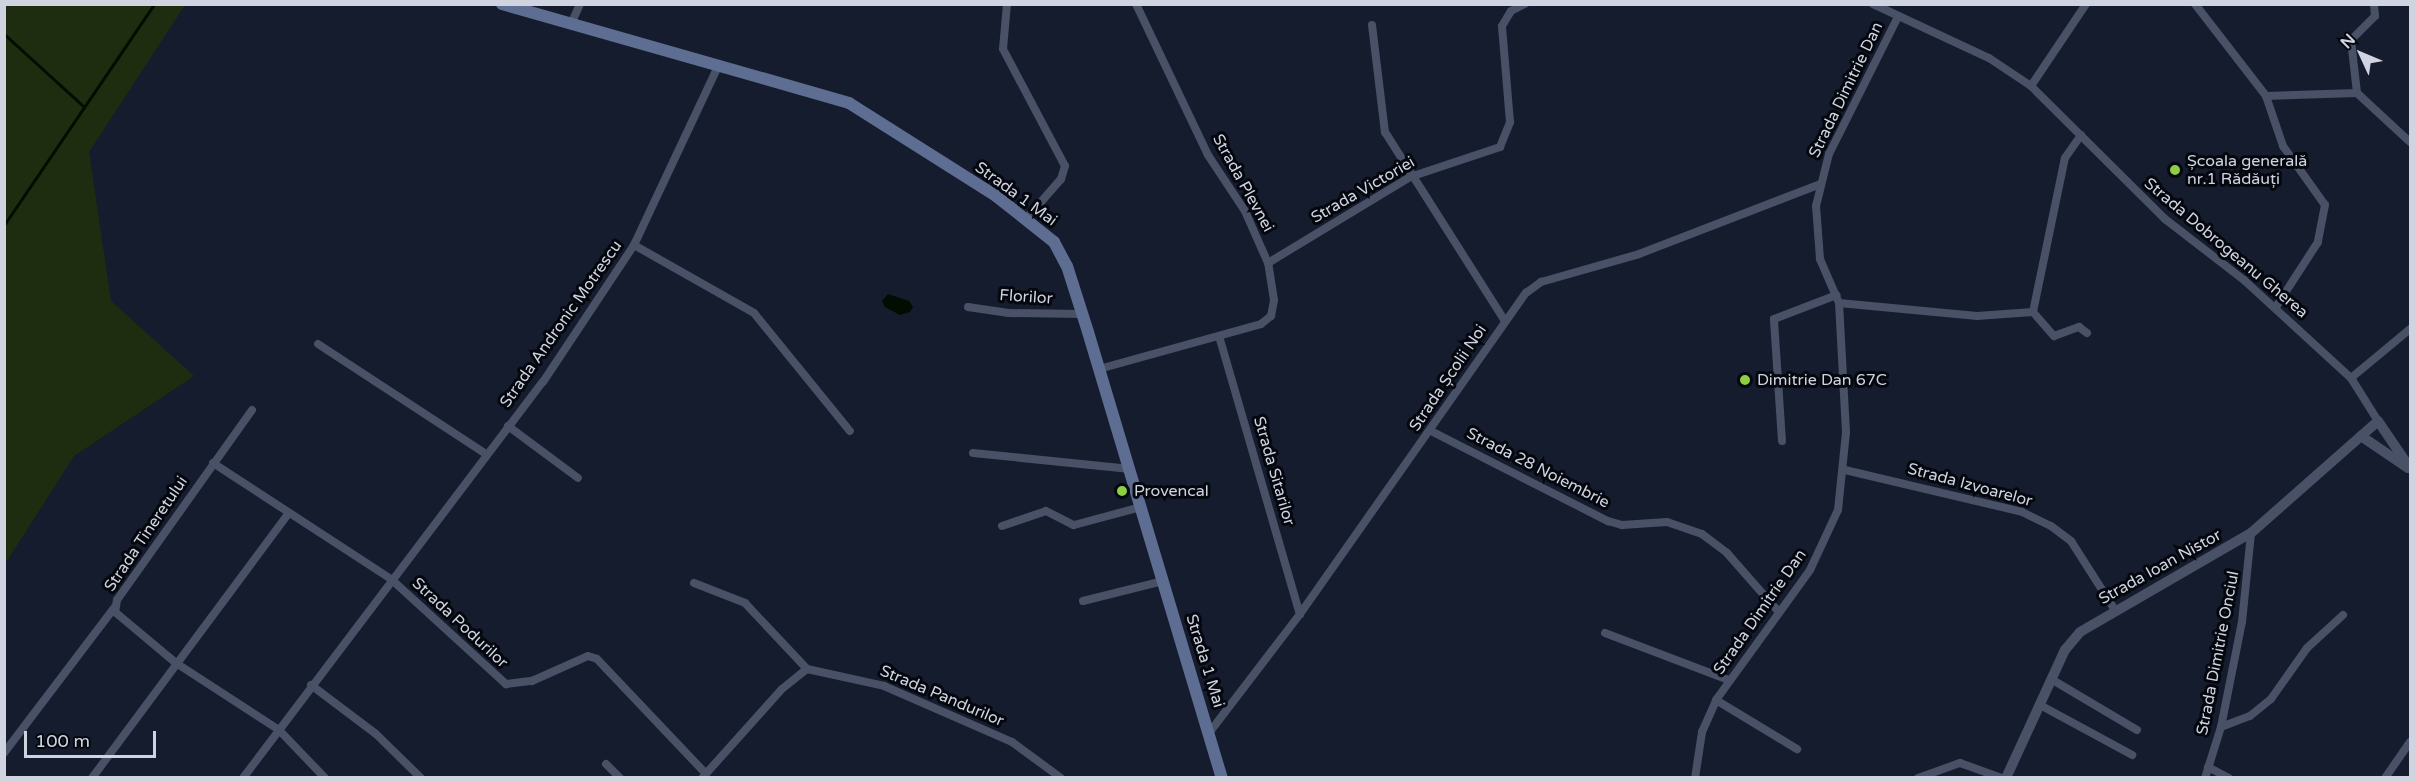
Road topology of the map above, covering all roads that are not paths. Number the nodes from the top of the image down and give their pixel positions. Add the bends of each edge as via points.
1 (502, 4) edge
2 (580, 4) edge
3 (1007, 4) edge
4 (1136, 4) edge
5 (1525, 4) edge
6 (1873, 4) edge
7 (2086, 4) edge
8 (2195, 4) edge
9 (2374, 4) edge
10 (1898, 16) junction
11 (572, 22) junction
12 (1372, 25) dead end
13 (719, 64) junction
14 (2031, 86) junction
15 (2357, 93) junction
16 (2266, 96) junction
17 (2081, 135) junction
18 (2410, 143) edge
19 (1410, 177) junction
20 (1820, 184) junction
21 (1027, 218) junction
22 (634, 245) junction
23 (1268, 263) junction
24 (1838, 299) junction
25 (968, 307) dead end
26 (2276, 308) junction
27 (2033, 312) junction
28 (1082, 314) junction
29 (1505, 321) junction
30 (2410, 329) edge
31 (2087, 333) dead end
32 (1219, 336) junction
33 (318, 344) dead end
34 (1099, 369) junction
35 (2351, 378) junction
36 (252, 410) dead end
37 (2378, 421) junction
38 (508, 426) junction
39 (850, 431) dead end
40 (1431, 431) junction
41 (2361, 436) junction
42 (1782, 441) dead end
43 (973, 453) dead end
44 (486, 454) junction
45 (213, 463) junction
46 (1130, 469) junction
47 (2410, 469) edge
48 (1845, 470) junction
49 (578, 478) dead end
50 (1141, 507) junction
51 (288, 514) junction
52 (1002, 526) dead end
53 (2251, 532) junction
54 (392, 579) junction
55 (1163, 582) junction
56 (694, 583) dead end
57 (1083, 601) dead end
58 (115, 607) junction
59 (2115, 610) junction
60 (1778, 611) junction
61 (1300, 614) junction
62 (2343, 615) dead end
63 (1605, 633) dead end
64 (176, 663) junction
65 (807, 669) junction
66 (1729, 680) junction
67 (2051, 680) junction
68 (311, 685) junction
69 (1716, 700) junction
70 (2040, 705) junction
71 (2221, 727) junction
72 (279, 730) junction
73 (2137, 730) dead end
74 (1209, 733) junction
75 (2410, 742) edge
76 (1797, 749) dead end
77 (4, 753) edge
78 (2132, 755) dead end
79 (606, 764) dead end
80 (2208, 767) junction
81 (704, 776) edge
82 (92, 777) edge
83 (243, 777) edge
84 (325, 777) edge
85 (421, 777) edge
86 (620, 777) edge
87 (1061, 777) edge
88 (1222, 777) edge
89 (1695, 777) edge
90 (1918, 777) edge
91 (2004, 777) edge
92 (2205, 777) edge
93 (2229, 777) edge
94 (2385, 777) edge

1 - 11 main road, Strada 1 Mai
2 - 11 street
3 - 21 street via 1003,50 1065,166 1060,178
4 - 23 street, Strada Plevnei via 1208,154 1245,211
5 - 19 street, Strada Victoriei via 1511,11 1502,26 1510,122 1506,140 1500,147
6 - 10 street, Strada Dobrogeanu Gherea
7 - 14 street
8 - 16 street
9 - 15 street via 2375,16 2351,40
10 - 14 street, Strada Dobrogeanu Gherea via 1989,58
10 - 20 street, Strada Dimitrie Dan via 1828,154
11 - 13 main road, Strada 1 Mai
12 - 19 street via 1385,132
13 - 21 main road, Strada 1 Mai via 849,103
13 - 22 street, Strada Andronic Motrescu
14 - 17 street, Strada Dobrogeanu Gherea
15 - 16 street
15 - 18 street
16 - 26 street via 2283,146 2325,205 2318,242
17 - 26 street, Strada Dobrogeanu Gherea via 2165,219
17 - 27 street via 2063,165
19 - 23 street, Strada Victoriei
19 - 29 street
20 - 24 street, Strada Dimitrie Dan via 1817,246 1824,273
20 - 29 street, Strada Școlii Noi via 1639,254 1541,282 1526,293
21 - 28 main road, Strada 1 Mai via 1054,242 1067,266
22 - 38 street, Strada Andronic Motrescu via 543,382
22 - 39 street via 754,313
23 - 32 street, Strada Plevnei via 1274,292 1270,316 1260,324
24 - 27 street via 1977,316
24 - 42 street via 1774,319
24 - 48 street, Strada Dimitrie Dan
25 - 28 street, Florilor via 1009,313
26 - 35 street, Strada Dobrogeanu Gherea
27 - 31 street via 2054,336 2079,327
28 - 34 main road, Strada 1 Mai
29 - 40 street, Strada Școlii Noi
30 - 35 street
32 - 34 street, Strada Plevnei
32 - 61 street, Strada Sitarilor
33 - 44 street
34 - 46 main road, Strada 1 Mai
35 - 37 street, Strada Dobrogeanu Gherea
36 - 45 street, Strada Tineretului
37 - 41 street, Strada Ioan Nistor
37 - 47 street, Strada Dobrogeanu Gherea
38 - 44 street, Strada Andronic Motrescu
38 - 49 street
40 - 60 street, Strada 28 Noiembrie via 1608,521 1622,525 1667,522 1702,534 1727,553
40 - 61 street, Strada Școlii Noi
41 - 47 street, Strada Dobrogeanu Gherea
41 - 53 street, Strada Ioan Nistor
43 - 46 street
44 - 54 street, Strada Andronic Motrescu
45 - 51 street
45 - 58 street, Strada Tineretului
46 - 50 main road, Strada 1 Mai
48 - 59 street, Strada Izvoarelor via 2022,512 2051,526 2071,541
48 - 60 street, Strada Dimitrie Dan via 1838,510 1822,549
50 - 52 street via 1074,525 1046,511
50 - 55 main road, Strada 1 Mai
51 - 54 street
51 - 64 street
53 - 59 street, Strada Ioan Nistor
53 - 71 street, Strada Dimitrie Onciul via 2247,593
54 - 68 street, Strada Andronic Motrescu
54 - 81 street, Strada Podurilor via 506,684 532,681 588,656 597,659
55 - 57 street
55 - 74 main road, Strada 1 Mai
56 - 65 street via 745,603
58 - 64 street, Strada Tineretului via 118,617
58 - 77 street
59 - 67 street, Strada Ioan Nistor via 2080,632 2065,650
60 - 66 street, Strada Dimitrie Dan
61 - 74 street, Strada Școlii Noi
62 - 71 street via 2307,648 2271,699 2250,716
63 - 66 street
64 - 72 street
64 - 82 street
65 - 81 street via 792,678
65 - 87 street, Strada Pandurilor via 859,678 916,699 1012,741
66 - 69 street, Strada Dimitrie Dan
67 - 70 street, Strada Ioan Nistor
67 - 73 street
68 - 72 street, Strada Andronic Motrescu
68 - 85 street via 376,734
69 - 76 street
69 - 89 street, Strada Dimitrie Dan via 1702,732
70 - 78 street
70 - 91 street, Strada Ioan Nistor
71 - 80 street, Strada Dimitrie Onciul
72 - 83 street, Strada Andronic Motrescu
72 - 84 street
74 - 88 main road, Strada 1 Mai
75 - 94 street
79 - 86 street
80 - 92 street, Strada Dimitrie Onciul
80 - 93 street
90 - 91 street via 1960,763

